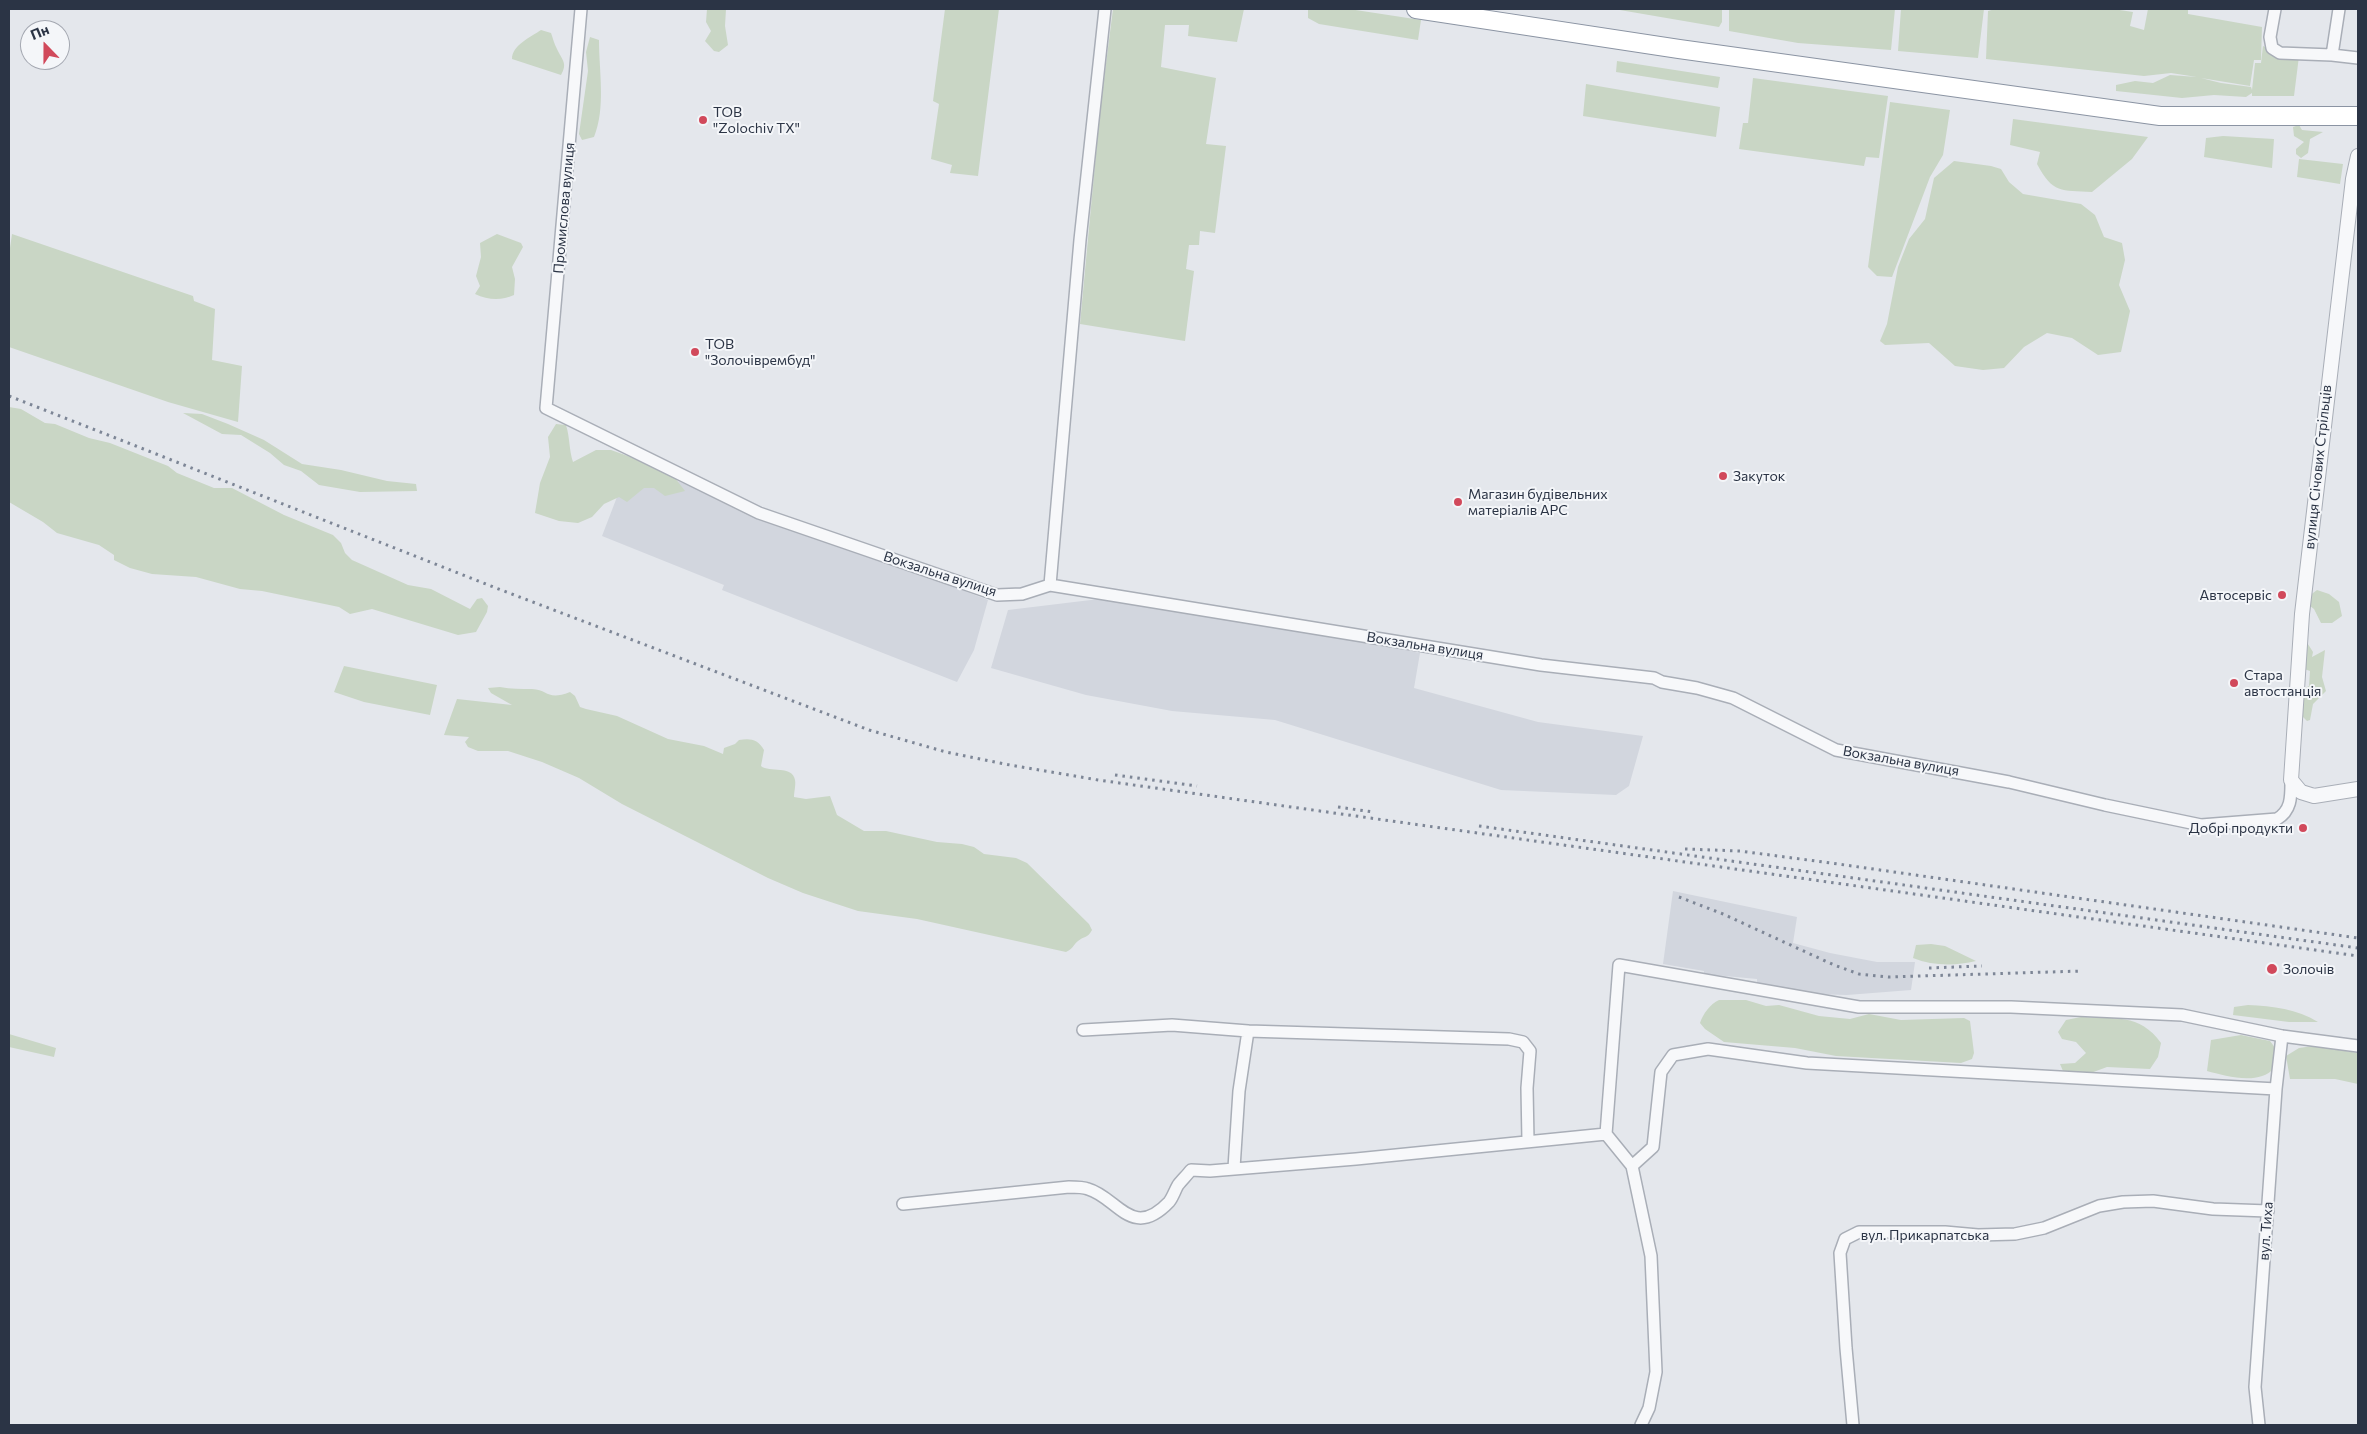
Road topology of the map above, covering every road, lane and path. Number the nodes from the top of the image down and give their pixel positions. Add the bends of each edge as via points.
1 (582, 9) edge
2 (1105, 9) edge
3 (1416, 9) edge
4 (2274, 9) edge
5 (2339, 9) edge
6 (2332, 55) junction
7 (2358, 58) edge
8 (2358, 116) edge
9 (2358, 156) edge
10 (546, 408) joint
11 (1050, 585) junction
12 (2291, 780) junction
13 (2358, 789) edge
14 (1083, 1030) dead end
15 (1248, 1031) junction
16 (2282, 1036) junction
17 (2358, 1046) edge
18 (2276, 1089) junction
19 (1606, 1134) junction
20 (1528, 1141) junction
21 (1632, 1166) junction
22 (1234, 1168) junction
23 (903, 1204) dead end
24 (2268, 1211) junction
25 (1641, 1425) edge
26 (1853, 1425) edge
27 (2258, 1425) edge

1 - 10 street, Промислова вулиця
2 - 11 street via 1080,240
3 - 8 highway via 2160,116
4 - 6 street via 2270,37 2272,48 2280,54
5 - 6 street
6 - 7 street
9 - 12 street, вулиця Січових Стрільців via 2350,197 2315,488 2302,614
10 - 11 street, Вокзальна вулиця via 759,513 997,594 1022,594
11 - 12 street, Вокзальна вулиця via 1541,665 1654,678 1733,698 1836,750 2009,782 2201,826 2277,820 2288,809
12 - 13 street via 2301,792 2314,796
14 - 15 street via 1172,1025
15 - 20 street via 1524,1042 1530,1051
15 - 22 street via 1239,1092
16 - 17 street
16 - 18 street, вул. Тиха
16 - 19 street via 2182,1015 2140,1012 2011,1007 1859,1007 1619,964
18 - 21 street via 1807,1063 1708,1049 1689,1051 1673,1055 1661,1072 1653,1147
18 - 24 street, вул. Тиха
19 - 20 street
19 - 21 street
20 - 22 street
21 - 25 street via 1651,1256 1656,1372 1649,1408
22 - 23 street via 1191,1170 1171,1200 1154,1214 1140,1217 1119,1211 1090,1189 1069,1186
24 - 26 street, вул. Прикарпатська via 2213,1209 2153,1201 2099,1206 2044,1228 2015,1234 1859,1232 1845,1239 1840,1253
24 - 27 street, вул. Тиха via 2255,1387

